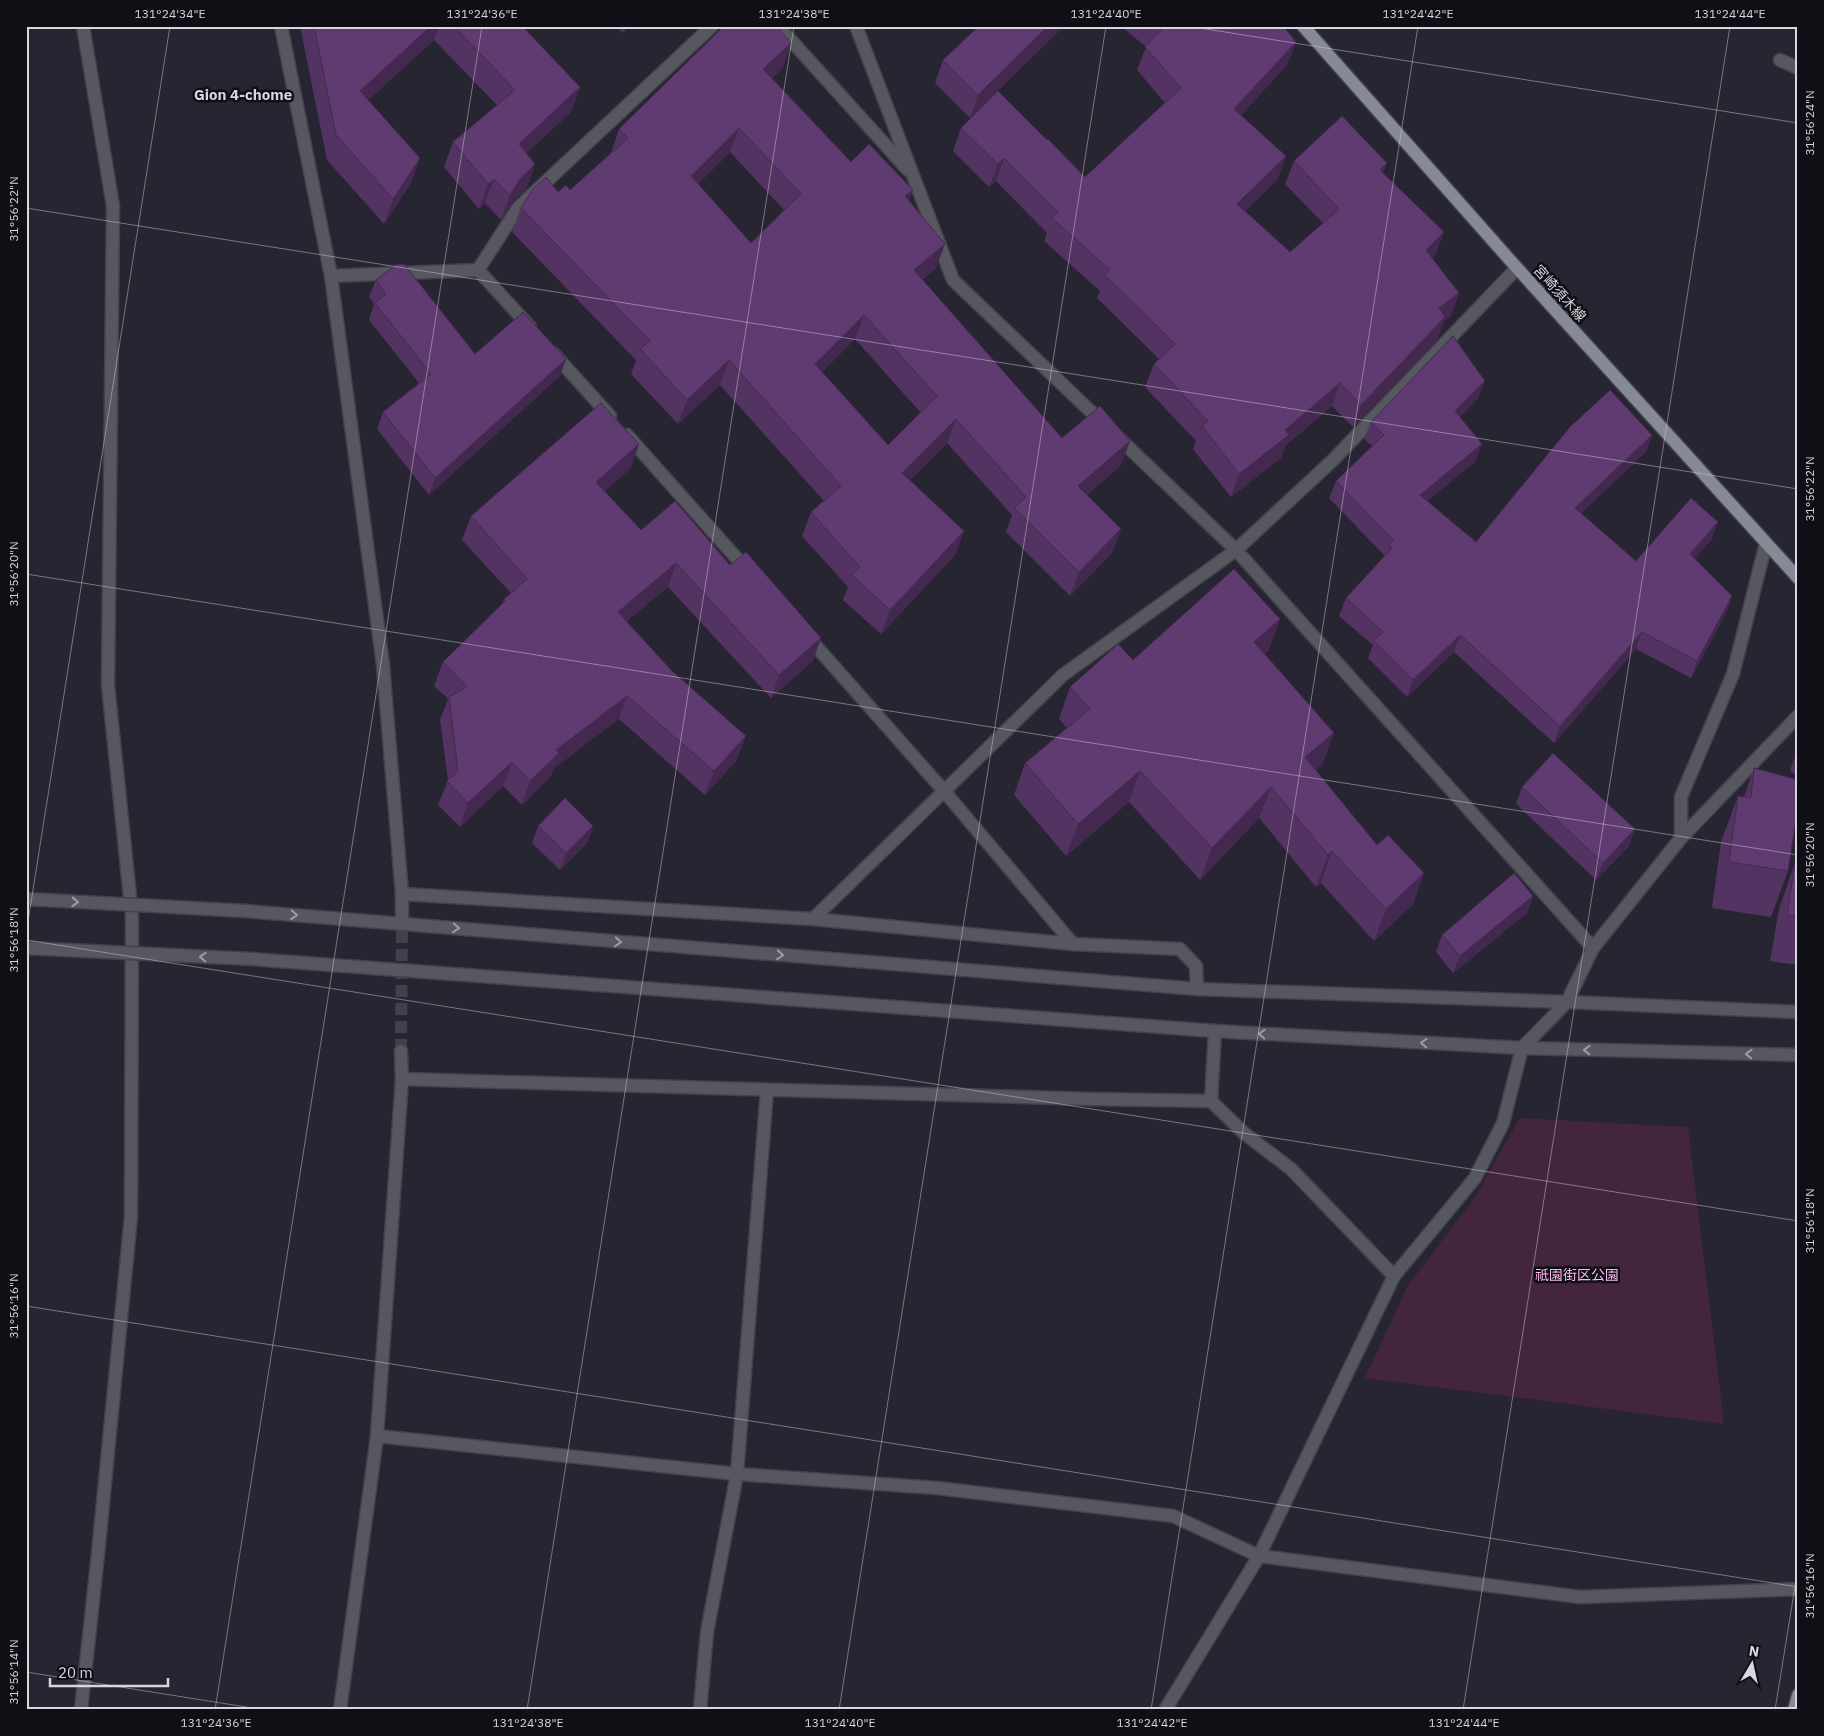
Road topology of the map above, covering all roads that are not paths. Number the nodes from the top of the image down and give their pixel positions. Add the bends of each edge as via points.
1 (83, 26) edge
2 (281, 26) edge
3 (712, 26) edge
4 (778, 26) edge
5 (856, 26) edge
6 (1303, 26) edge
7 (1780, 60) dead end
8 (1798, 68) edge
9 (913, 175) junction
10 (1517, 268) junction
11 (478, 270) junction
12 (331, 276) junction
13 (1766, 543) junction
14 (1236, 550) junction
15 (1798, 578) edge
16 (757, 580) edge
17 (796, 624) edge
18 (1798, 716) edge
19 (944, 791) junction
20 (1681, 838) junction
21 (402, 894) junction
22 (26, 899) edge
23 (402, 919) tunnel mouth
24 (813, 920) junction
25 (1073, 944) junction
26 (26, 948) edge
27 (1593, 948) junction
28 (1197, 989) junction
29 (1568, 1002) junction
30 (1798, 1012) edge
31 (1215, 1031) junction
32 (1522, 1048) junction
33 (400, 1051) tunnel mouth
34 (1798, 1056) edge
35 (402, 1079) junction
36 (767, 1090) junction
37 (1211, 1101) junction
38 (1394, 1276) junction
39 (377, 1436) junction
40 (737, 1474) junction
41 (1259, 1556) junction
42 (1798, 1589) edge
43 (1798, 1695) edge
44 (81, 1710) edge
45 (340, 1710) edge
46 (700, 1710) edge
47 (1165, 1710) edge
48 (1794, 1710) edge

1 - 44 street via 113,206 108,685 132,916 132,961 131,1216
2 - 12 street
3 - 11 street via 518,208
4 - 9 street
5 - 9 street
6 - 10 main road, 宮崎須木線
7 - 8 street
9 - 14 street via 954,280
10 - 13 main road, 宮崎須木線
10 - 14 street via 1333,460
11 - 12 street
11 - 16 street
12 - 21 street via 382,665
13 - 15 main road, 宮崎須木線
13 - 20 street via 1733,674 1681,797
14 - 19 street via 1063,674
14 - 27 street
17 - 19 street
18 - 20 street
19 - 24 street
19 - 25 street
20 - 27 street
21 - 23 street
21 - 24 street
22 -> 28 street, bridge via 246,911
24 - 25 street
25 - 28 street via 1180,949 1196,966
31 -> 26 street, bridge via 252,959
27 - 29 street
28 - 29 street
29 - 30 street
29 - 32 street
32 -> 31 street
31 - 37 street
34 -> 32 street
32 - 38 street via 1503,1123 1475,1178
33 - 35 street
35 - 36 street
35 - 39 street
36 - 37 street
36 - 40 street
37 - 38 street via 1244,1133 1291,1169
38 - 41 street
39 - 40 street
39 - 45 street
40 - 41 street via 937,1488 1173,1516
40 - 46 street via 707,1632
41 - 42 street via 1580,1597
41 - 47 street
43 - 48 main road

